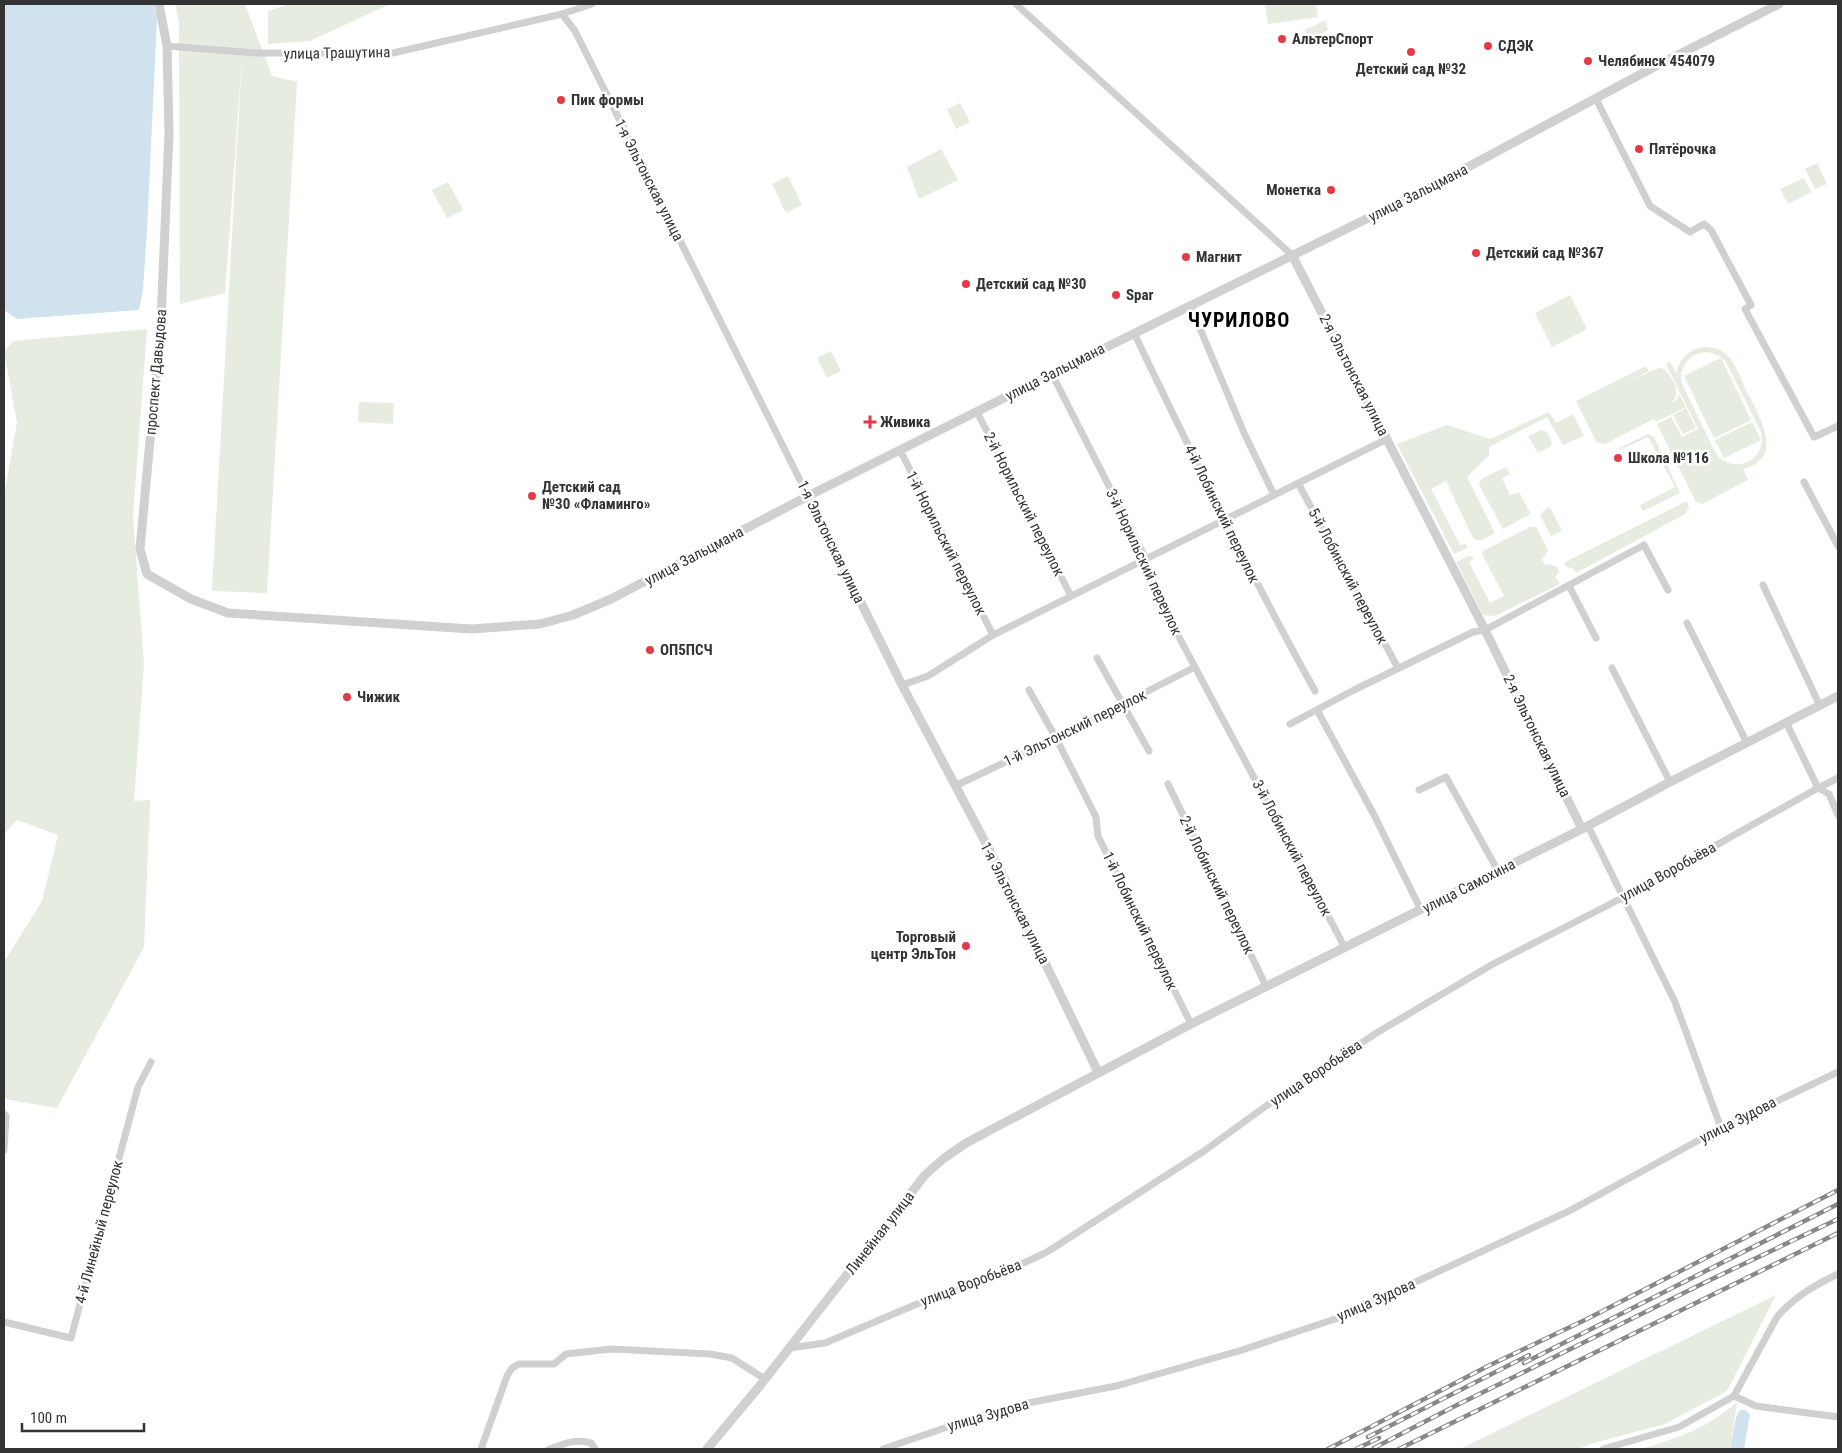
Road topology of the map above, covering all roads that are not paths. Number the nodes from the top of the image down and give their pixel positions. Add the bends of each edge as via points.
1 (159, 4) edge
2 (592, 4) edge
3 (1016, 4) edge
4 (1779, 4) edge
5 (562, 14) junction
6 (167, 46) junction
7 (1596, 99) junction
8 (1292, 255) junction
9 (1190, 305) junction
10 (1134, 333) junction
11 (1052, 374) junction
12 (977, 412) junction
13 (1838, 426) edge
14 (1387, 438) junction
15 (900, 450) junction
16 (1804, 482) dead end
17 (1298, 483) junction
18 (1274, 495) junction
19 (808, 496) junction
20 (1224, 520) junction
21 (1838, 546) edge
22 (1146, 559) junction
23 (1763, 585) dead end
24 (1569, 586) junction
25 (1668, 590) dead end
26 (1072, 596) junction
27 (302, 617) joint
28 (1687, 623) dead end
29 (1485, 630) junction
30 (993, 635) junction
31 (1596, 638) dead end
32 (1097, 658) dead end
33 (1194, 667) junction
34 (1398, 668) junction
35 (1612, 668) dead end
36 (902, 685) junction
37 (1028, 690) dead end
38 (1315, 691) dead end
39 (1838, 696) edge
40 (1124, 704) junction
41 (1820, 706) junction
42 (1316, 710) junction
43 (1786, 722) junction
44 (1290, 724) dead end
45 (1056, 738) junction
46 (1747, 743) junction
47 (1238, 749) joint
48 (1148, 751) dead end
49 (1838, 778) edge
50 (1670, 782) junction
51 (1168, 784) dead end
52 (955, 786) junction
53 (1818, 788) junction
54 (1419, 790) dead end
55 (1838, 815) edge
56 (1585, 827) junction
57 (1498, 871) junction
58 (1624, 897) junction
59 (1420, 910) junction
60 (1345, 948) junction
61 (1266, 986) junction
62 (1191, 1024) junction
63 (151, 1062) dead end
64 (1098, 1072) junction
65 (1838, 1072) edge
66 (4, 1114) edge
67 (1721, 1128) junction
68 (4, 1150) edge
69 (1838, 1274) edge
70 (4, 1322) edge
71 (789, 1348) junction
72 (764, 1379) junction
73 (1734, 1396) junction
74 (1838, 1417) edge
75 (481, 1449) edge
76 (549, 1449) edge
77 (595, 1449) edge
78 (707, 1449) edge
79 (883, 1449) edge
80 (1604, 1449) edge

1 - 6 street, проспект Давыдова
2 - 5 street, улица Трашутина
3 - 8 street, 2-я Эльтонская улица
4 - 7 street, улица Зальцмана
5 - 6 street, улица Трашутина via 393,53 256,53
5 - 19 street, 1-я Эльтонская улица via 576,34
6 - 27 street, проспект Давыдова via 169,134 161,321 140,549 147,574 191,599 228,613
7 - 8 street, улица Зальцмана via 1427,190
7 - 13 street via 1650,206 1690,232 1704,224 1711,230 1752,305 1745,309 1814,437
8 - 9 street, улица Зальцмана
8 - 14 street, 2-я Эльтонская улица
9 - 10 street, улица Зальцмана
9 - 18 street
10 - 11 street, улица Зальцмана
10 - 20 street, 4-й Лобинский переулок
11 - 12 street, улица Зальцмана
11 - 22 street, 3-й Норильский переулок
12 - 15 street, улица Зальцмана
12 - 26 street, 2-й Норильский переулок
14 - 17 street
14 - 29 street, 2-я Эльтонская улица
15 - 19 street, улица Зальцмана
15 - 30 street, 1-й Норильский переулок
16 - 21 street
17 - 18 street
17 - 34 street, 5-й Лобинский переулок
18 - 20 street
19 - 27 street, улица Зальцмана via 611,599 540,624 472,629
19 - 36 street, 1-я Эльтонская улица
20 - 22 street
20 - 38 street, 4-й Лобинский переулок
22 - 26 street
22 - 33 street, 3-й Норильский переулок via 1145,572
23 - 41 street
24 - 25 street via 1644,545
24 - 29 street
24 - 31 street
26 - 30 street
28 - 46 street
29 - 34 street via 1473,632
29 - 56 street, 2-я Эльтонская улица
30 - 36 street via 928,676
32 - 40 street
33 - 40 street, 1-й Эльтонский переулок
33 - 47 street, 3-й Норильский переулок
34 - 42 street
35 - 50 street
36 - 52 street, 1-я Эльтонская улица
37 - 45 street
39 - 41 street, улица Самохина
40 - 45 street, 1-й Эльтонский переулок
40 - 48 street
41 - 43 street, улица Самохина
42 - 44 street
42 - 59 street via 1373,813
43 - 46 street, улица Самохина
43 - 53 street
45 - 52 street, 1-й Эльтонский переулок
45 - 62 street, 1-й Лобинский переулок via 1096,817 1098,836
46 - 50 street, улица Самохина
47 - 60 street, 3-й Лобинский переулок
49 - 53 street, улица Воробьёва
50 - 56 street, улица Самохина
51 - 61 street, 2-й Лобинский переулок
52 - 64 street, 1-я Эльтонская улица via 1000,868
53 - 55 street via 1829,794
53 - 58 street, улица Воробьёва
54 - 57 street via 1446,777
56 - 57 street, улица Самохина
56 - 58 street
57 - 59 street, улица Самохина
58 - 67 street via 1675,1002
58 - 71 street, улица Воробьёва via 1493,964 1378,1032 1204,1151 1047,1252 825,1343
59 - 60 street, улица Самохина
60 - 61 street, улица Самохина
61 - 62 street, улица Самохина
62 - 64 street, улица Самохина
63 - 70 street, 4-й Линейный переулок via 138,1087 71,1338
64 - 71 street, Линейная улица via 966,1143 925,1175
65 - 67 street, улица Зудова
66 - 68 street
67 - 79 street, улица Зудова via 1571,1210 1338,1318 1116,1386 1028,1403 965,1421
69 - 73 street via 1799,1295 1786,1306
71 - 72 street, Линейная улица
72 - 75 street via 732,1358 710,1354 611,1349 566,1354 554,1364 519,1364 507,1376
72 - 78 street, Линейная улица
73 - 74 street via 1756,1406
73 - 80 street via 1679,1427
76 - 77 street via 583,1440

